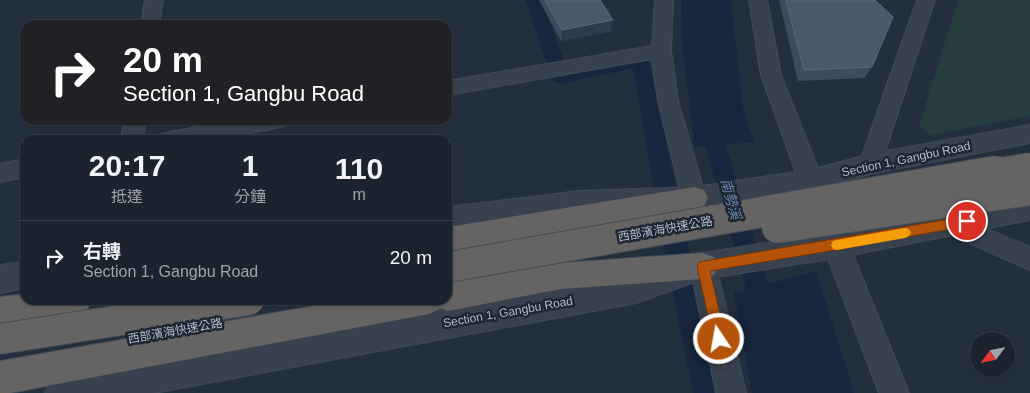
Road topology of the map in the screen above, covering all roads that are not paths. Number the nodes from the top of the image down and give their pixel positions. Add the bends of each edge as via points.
1 (154, 0) edge
2 (664, 0) edge
3 (758, 0) edge
4 (926, 0) edge
5 (151, 20) edge
6 (661, 51) junction
7 (452, 87) edge
8 (250, 125) edge
9 (1030, 134) edge
10 (196, 135) edge
11 (870, 164) junction
12 (1030, 165) edge
13 (20, 169) edge
14 (0, 174) edge
15 (811, 181) junction
16 (1030, 190) edge
17 (694, 198) junction
18 (1030, 209) edge
19 (452, 218) edge
20 (951, 224) junction
21 (452, 238) edge
22 (836, 245) junction
23 (504, 250) junction
24 (452, 259) edge
25 (1030, 259) edge
26 (452, 266) edge
27 (703, 266) junction
28 (20, 276) edge
29 (0, 279) edge
30 (452, 282) edge
31 (452, 296) edge
32 (44, 305) edge
33 (180, 305) edge
34 (217, 305) edge
35 (320, 305) edge
36 (402, 305) edge
37 (0, 312) edge
38 (0, 339) edge
39 (0, 361) edge
40 (0, 378) edge
41 (62, 393) edge
42 (731, 393) edge
43 (894, 393) edge

1 - 5 street
2 - 6 street
3 - 15 street via 771,75
4 - 11 street
6 - 7 street
6 - 17 street via 668,101
8 - 10 street
9 - 11 street, Section 1, Gangbu Road
11 - 15 street, Section 1, Gangbu Road
12 - 26 highway, 西部濱海快速公路, bridge
13 - 14 street
15 - 17 street, Section 1, Gangbu Road
16 - 30 highway, 西部濱海快速公路, bridge via 653,247
17 - 19 street, Section 1, Gangbu Road via 579,202
17 - 21 highway
17 - 23 street, Section 1, Gangbu Road via 639,220
18 - 20 street, Section 1, Gangbu Road
20 - 22 street, Section 1, Gangbu Road
20 - 23 street, Section 1, Gangbu Road via 892,208 777,205
20 - 25 street
22 - 27 street, Section 1, Gangbu Road
22 - 43 street
23 - 24 street, Section 1, Gangbu Road
27 - 31 highway via 561,276
27 - 41 street, Section 1, Gangbu Road via 636,289
27 - 42 street
28 - 29 street
32 - 37 highway
33 - 38 street
34 - 38 highway, 西部濱海快速公路, bridge
35 - 39 highway, 西部濱海快速公路
36 - 40 highway

